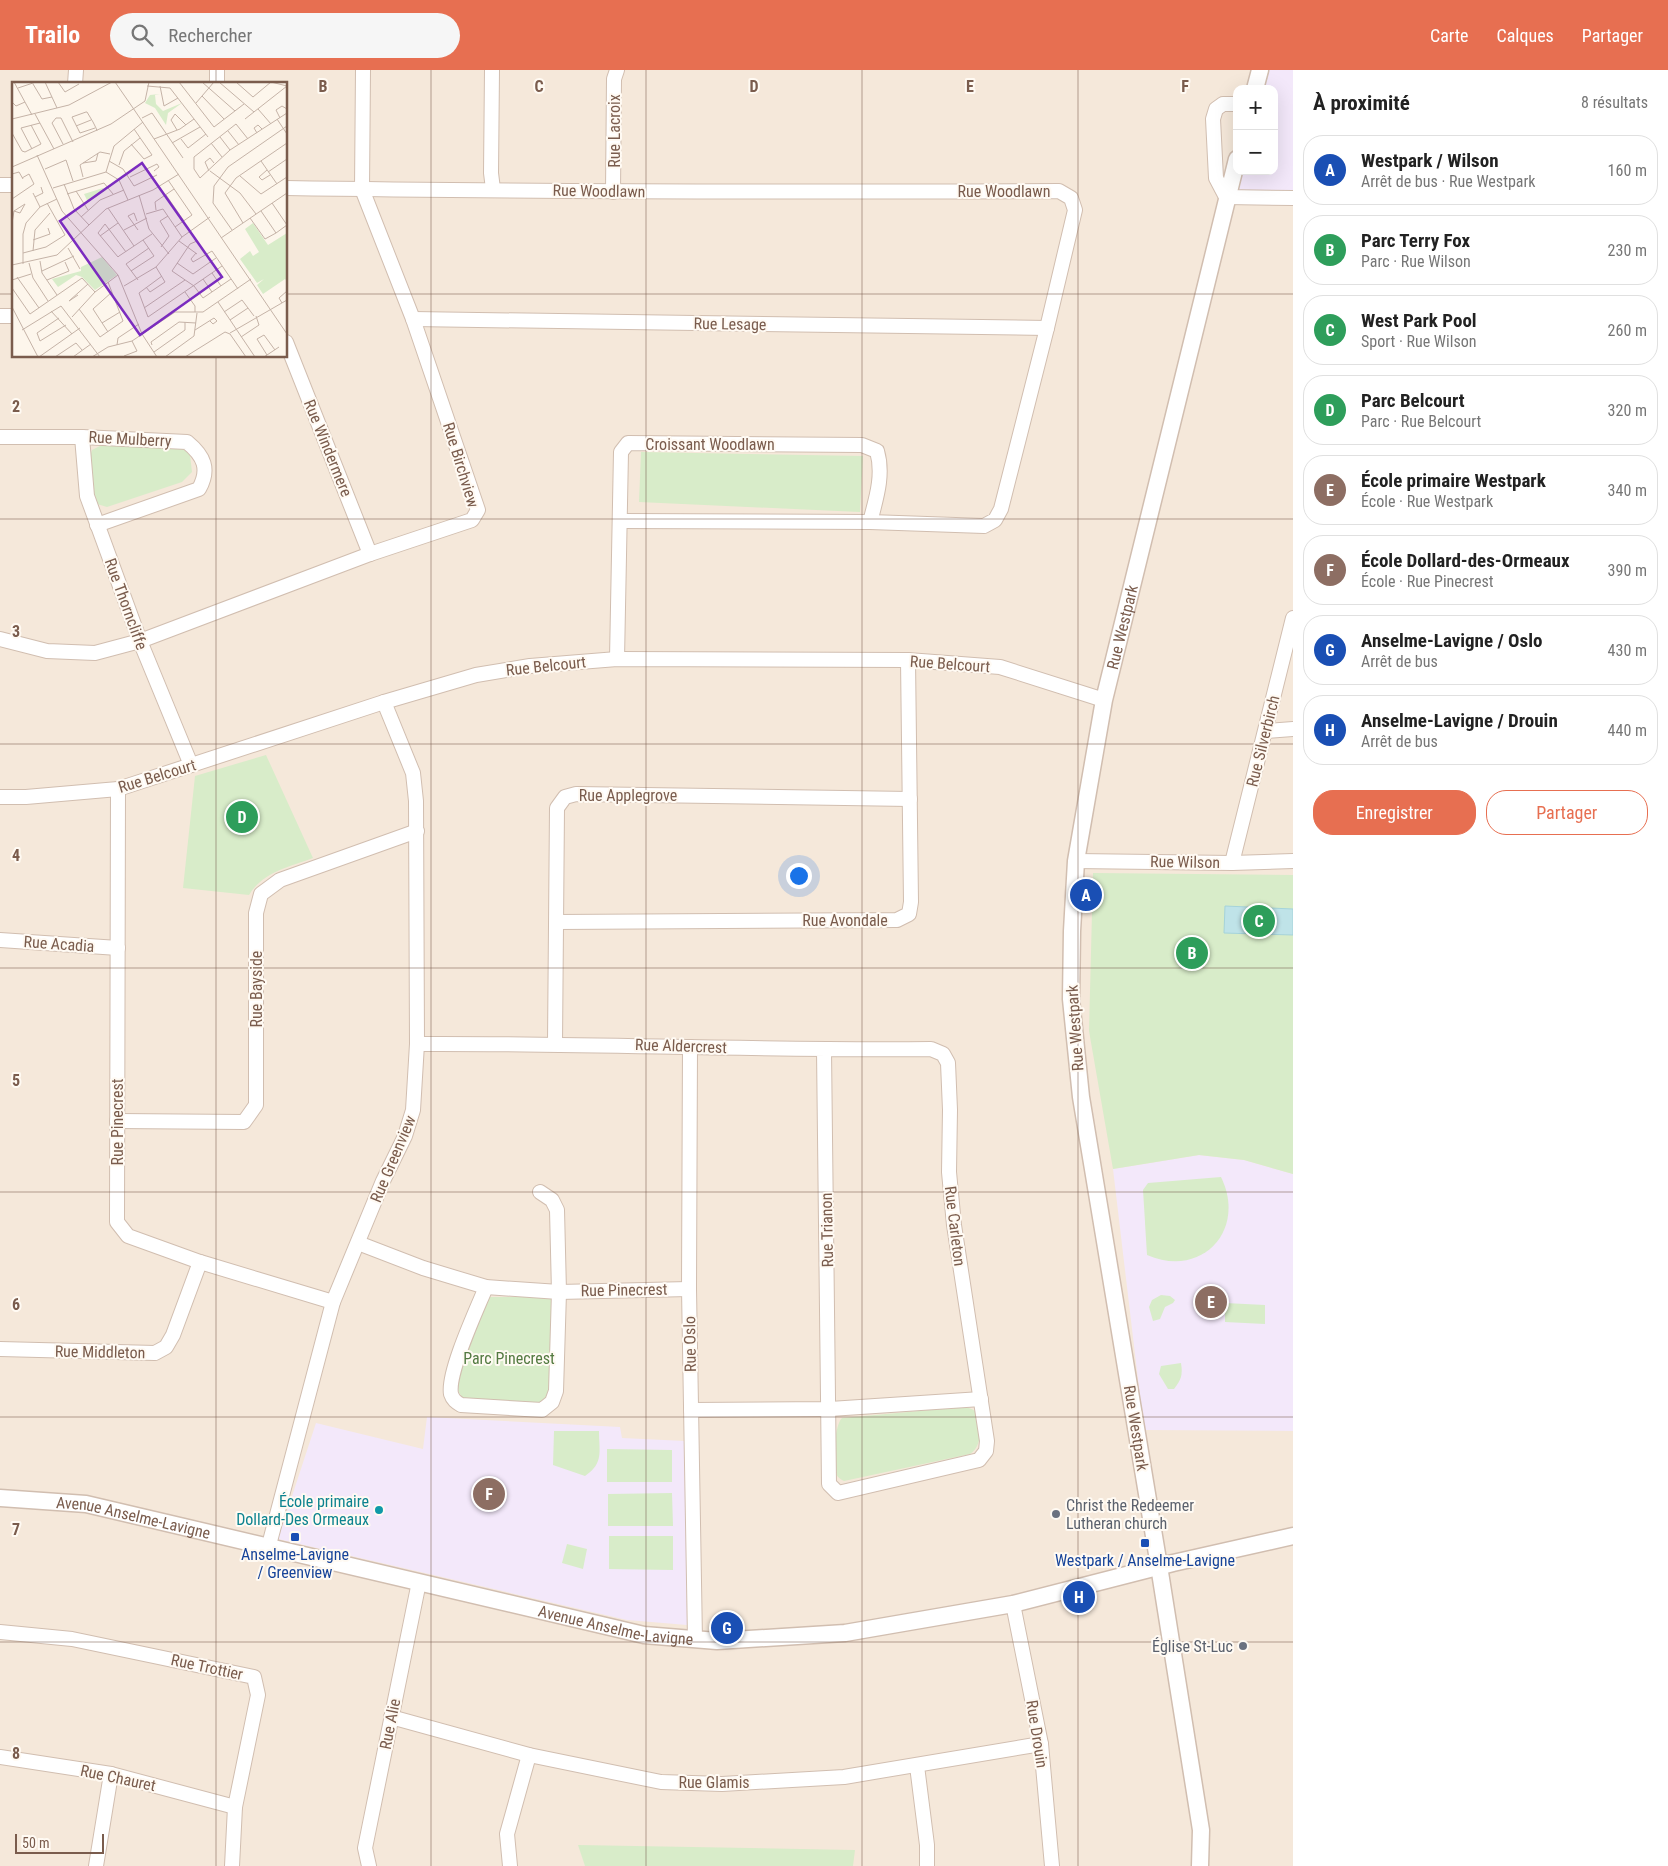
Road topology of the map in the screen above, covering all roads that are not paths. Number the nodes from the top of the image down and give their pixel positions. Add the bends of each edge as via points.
1 (363, 70) edge
2 (492, 70) edge
3 (617, 70) edge
4 (1260, 70) edge
5 (1256, 85) edge
6 (1233, 104) edge
7 (1233, 173) edge
8 (288, 188) edge
9 (362, 189) junction
10 (493, 189) junction
11 (613, 192) junction
12 (1226, 197) junction
13 (1293, 198) edge
14 (413, 319) junction
15 (1047, 328) junction
16 (288, 347) edge
17 (82, 437) junction
18 (0, 438) edge
19 (621, 521) junction
20 (870, 522) junction
21 (97, 524) junction
22 (370, 554) junction
23 (1293, 618) edge
24 (0, 639) edge
25 (140, 641) junction
26 (617, 659) junction
27 (908, 660) junction
28 (1104, 700) junction
29 (384, 702) junction
30 (1293, 729) edge
31 (1266, 731) junction
32 (191, 766) junction
33 (118, 789) junction
34 (0, 797) edge
35 (910, 799) junction
36 (417, 831) junction
37 (1076, 861) junction
38 (1293, 861) edge
39 (1232, 863) junction
40 (556, 922) junction
41 (0, 940) edge
42 (118, 948) junction
43 (555, 1043) junction
44 (417, 1044) junction
45 (690, 1047) junction
46 (824, 1050) junction
47 (943, 1054) joint
48 (117, 1121) junction
49 (540, 1192) dead end
50 (358, 1243) junction
51 (200, 1262) junction
52 (486, 1287) junction
53 (689, 1289) junction
54 (559, 1292) junction
55 (333, 1302) junction
56 (0, 1349) edge
57 (981, 1398) junction
58 (830, 1409) junction
59 (691, 1410) junction
60 (0, 1498) edge
61 (1293, 1536) edge
62 (268, 1546) junction
63 (1159, 1566) junction
64 (419, 1582) junction
65 (1013, 1604) junction
66 (0, 1632) edge
67 (695, 1640) junction
68 (391, 1717) junction
69 (1041, 1744) junction
70 (529, 1755) junction
71 (0, 1757) edge
72 (917, 1766) junction
73 (111, 1774) junction
74 (235, 1806) junction
75 (96, 1866) edge
76 (232, 1866) edge
77 (369, 1866) edge
78 (510, 1866) edge
79 (926, 1866) edge
80 (1052, 1866) edge
81 (1200, 1866) edge

1 - 9 street, Rue Birchview
2 - 10 street
3 - 11 street, Rue Lacroix via 614,79
4 - 5 street
6 - 12 street via 1223,104 1216,109 1213,119 1216,178
7 - 12 street, Rue Westpark
8 - 9 street, Rue Woodlawn
9 - 10 street, Rue Woodlawn
9 - 14 street, Rue Birchview
10 - 11 street, Rue Woodlawn
11 - 15 street, Rue Woodlawn via 1059,191 1071,198 1075,210
12 - 13 street
12 - 28 street, Rue Westpark
14 - 15 street, Rue Lesage
14 - 22 street, Rue Birchview via 478,510 472,520
15 - 20 street, Rue Woodlawn via 995,520 984,526
16 - 22 street, Rue Windermere
17 - 18 street, Rue Mulberry
17 - 21 street, Rue Thorncliffe via 87,496
17 - 21 street, Rue Mulberry via 187,442 204,463 205,479 199,489
19 - 20 street, Rue Woodlawn
19 - 20 street, Croissant Woodlawn via 622,452 628,443 862,445 877,452 880,463
19 - 26 street, Croissant Woodlawn
21 - 25 street, Rue Thorncliffe
22 - 25 street, Rue Birchview
23 - 31 street, Rue Silverbirch
24 - 25 street, Rue Birchview via 47,651 95,653
25 - 32 street, Rue Thorncliffe
26 - 27 street, Rue Belcourt
26 - 29 street, Rue Belcourt via 530,666 476,675
27 - 28 street, Rue Belcourt via 1000,667
27 - 35 street, Rue Avondale
28 - 37 street, Rue Westpark
29 - 32 street, Rue Belcourt
29 - 36 street, Rue Greenview via 413,773
30 - 31 street
31 - 39 street, Rue Silverbirch
32 - 33 street, Rue Belcourt
33 - 34 street, Rue Belcourt
33 - 42 street, Rue Pinecrest
35 - 40 street, Rue Avondale via 911,902 909,914 897,920
35 - 40 street, Rue Applegrove via 576,794 565,797 557,808
36 - 44 street, Rue Greenview
36 - 48 street, Rue Bayside via 280,880 262,894 256,913 256,1105 244,1122
37 - 39 street, Rue Wilson
37 - 63 street, Rue Westpark via 1071,1000 1081,1097
38 - 39 street, Rue Wilson
40 - 43 street, Rue Applegrove
41 - 42 street, Rue Acadia
42 - 48 street, Rue Pinecrest
43 - 44 street, Rue Aldercrest
43 - 45 street, Rue Aldercrest
44 - 50 street, Rue Greenview via 413,1110 405,1136
45 - 46 street, Rue Aldercrest
45 - 53 street, Rue Oslo
46 - 47 street, Rue Aldercrest via 931,1049
46 - 58 street, Rue Trianon
47 - 57 street, Rue Carleton via 948,1063 949,1172 954,1225
48 - 51 street, Rue Pinecrest via 117,1222 128,1236
49 - 54 street, Rue Pinecrest via 552,1200 557,1210
50 - 52 street, Rue Pinecrest via 423,1268
50 - 55 street, Rue Greenview
51 - 55 street, Rue Pinecrest
51 - 56 street, Rue Middleton via 174,1336 166,1347 155,1353
52 - 54 street, Rue Pinecrest
52 - 54 street, Rue Pinecrest via 452,1374 451,1393 461,1405 542,1410 552,1402 556,1391
53 - 54 street, Rue Pinecrest
53 - 59 street, Rue Oslo
55 - 62 street, Rue Greenview
57 - 58 street
57 - 58 street, Rue Carleton via 987,1441 986,1452 979,1460 838,1493 829,1484
58 - 59 street
59 - 67 street, Rue Oslo
60 - 62 street, Avenue Anselme-Lavigne via 86,1504
61 - 63 street, Avenue Anselme-Lavigne
62 - 64 street, Avenue Anselme-Lavigne
63 - 65 street, Avenue Anselme-Lavigne
63 - 81 street, Rue Westpark via 1200,1830
64 - 67 street, Avenue Anselme-Lavigne via 644,1635
64 - 68 street, Rue Alie
65 - 67 street, Avenue Anselme-Lavigne via 845,1633 717,1642
65 - 69 street, Rue Drouin
66 - 74 street, Rue Trottier via 72,1639 254,1677 258,1696
68 - 70 street, Rue Glamis
68 - 77 street, Rue Alie via 365,1848
69 - 72 street, Rue Glamis
69 - 80 street, Rue Drouin
70 - 72 street, Rue Glamis via 661,1782 722,1784 844,1777
70 - 78 street via 507,1834
71 - 73 street, Rue Chauret
72 - 79 street via 927,1845
73 - 74 street, Rue Chauret
73 - 75 street
74 - 76 street, Rue Trottier

